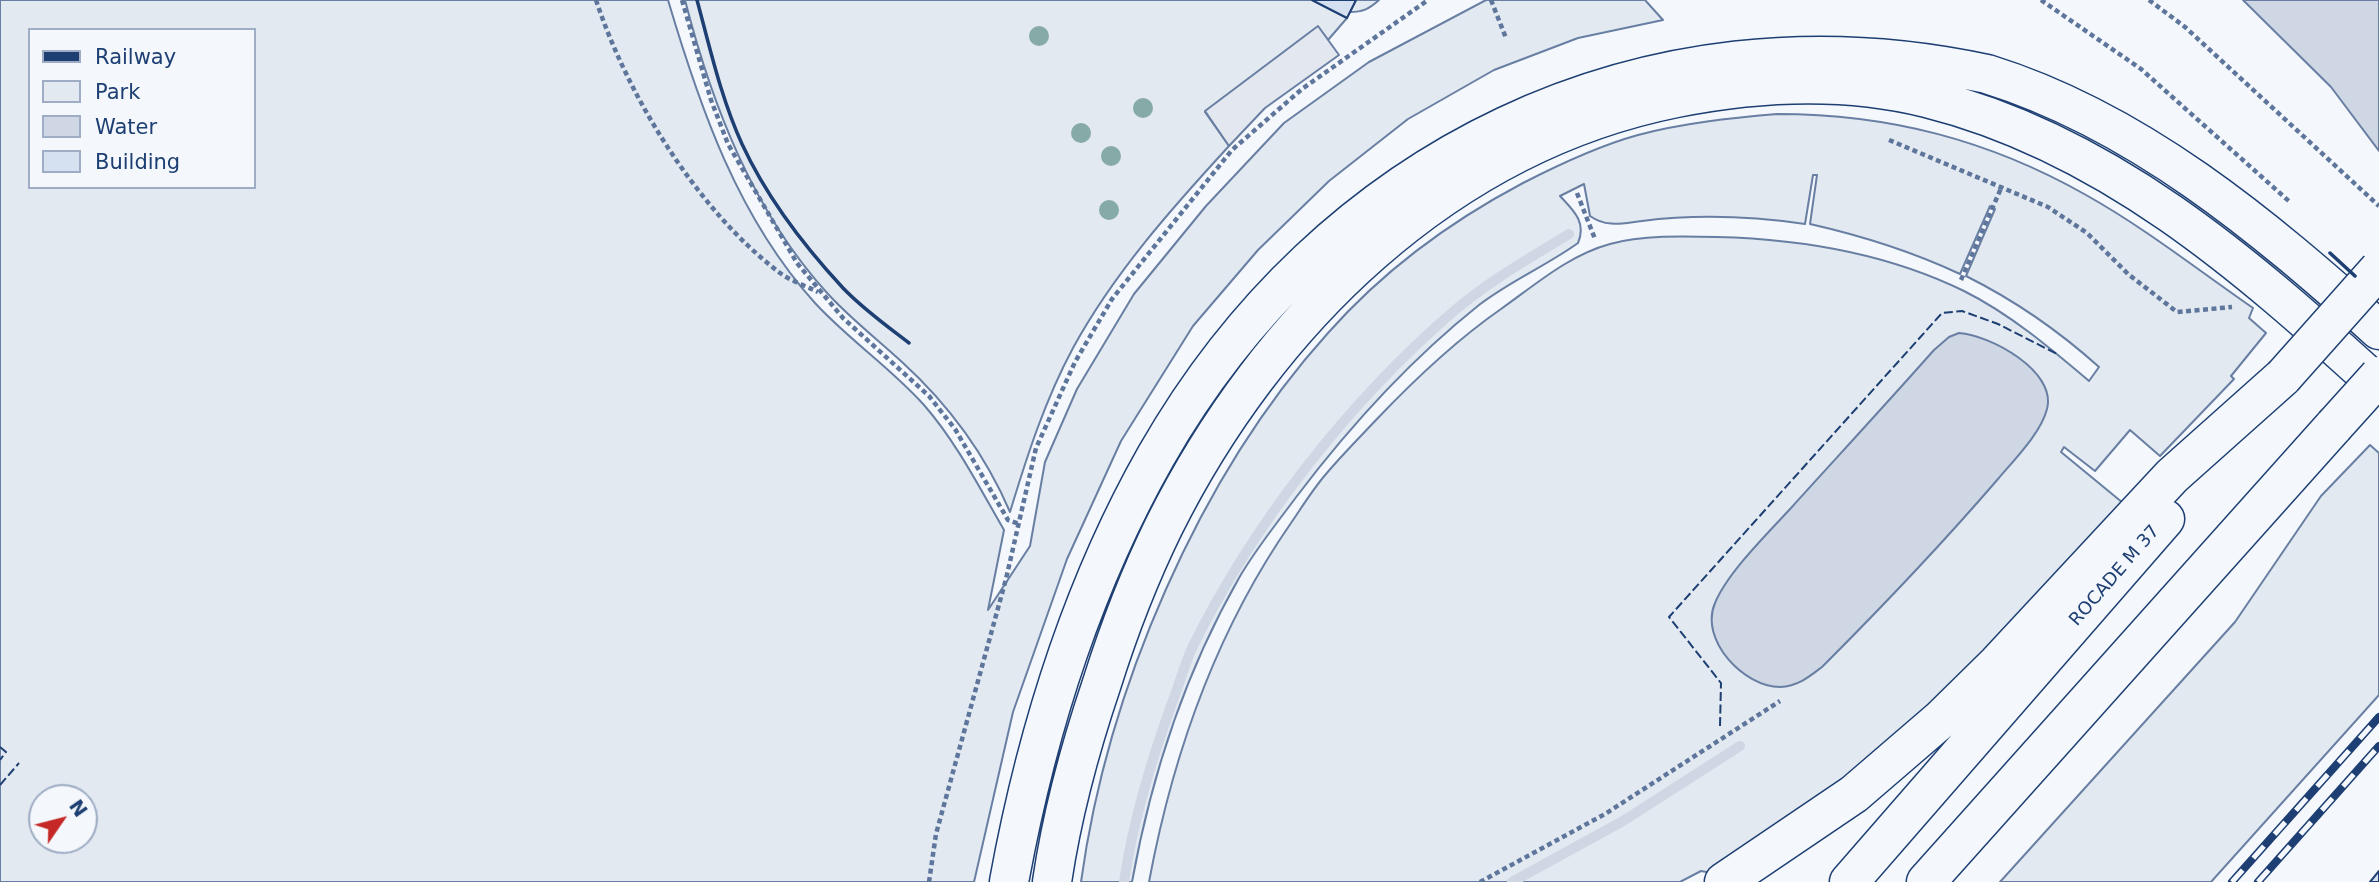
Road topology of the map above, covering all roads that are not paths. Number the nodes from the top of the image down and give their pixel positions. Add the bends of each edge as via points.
1 (2379, 269) edge
2 (2379, 330) edge
3 (2379, 376) edge
4 (2283, 377) junction
5 (2379, 386) edge
6 (1933, 878) edge
7 (1009, 882) edge
8 (1052, 882) edge
9 (1724, 882) edge
10 (1849, 882) edge

1 - 4 highway, ROCADE M 37, bridge
2 - 7 highway via 2276,242 2163,159 2106,125 1989,75 1861,47 1795,44 1663,58 1537,98 1421,163 1366,203 1272,293 1190,400 1125,515 1072,639 1034,765
3 - 6 highway, bridge
4 - 9 highway via 2172,476 1940,720 1854,794
4 - 10 highway, ROCADE M 37
5 - 8 highway via 2234,258 2136,188 2050,141 1967,110 1883,90 1755,85 1645,104 1584,123 1462,184 1361,261 1312,308 1230,412 1188,482 1136,587 1074,774

